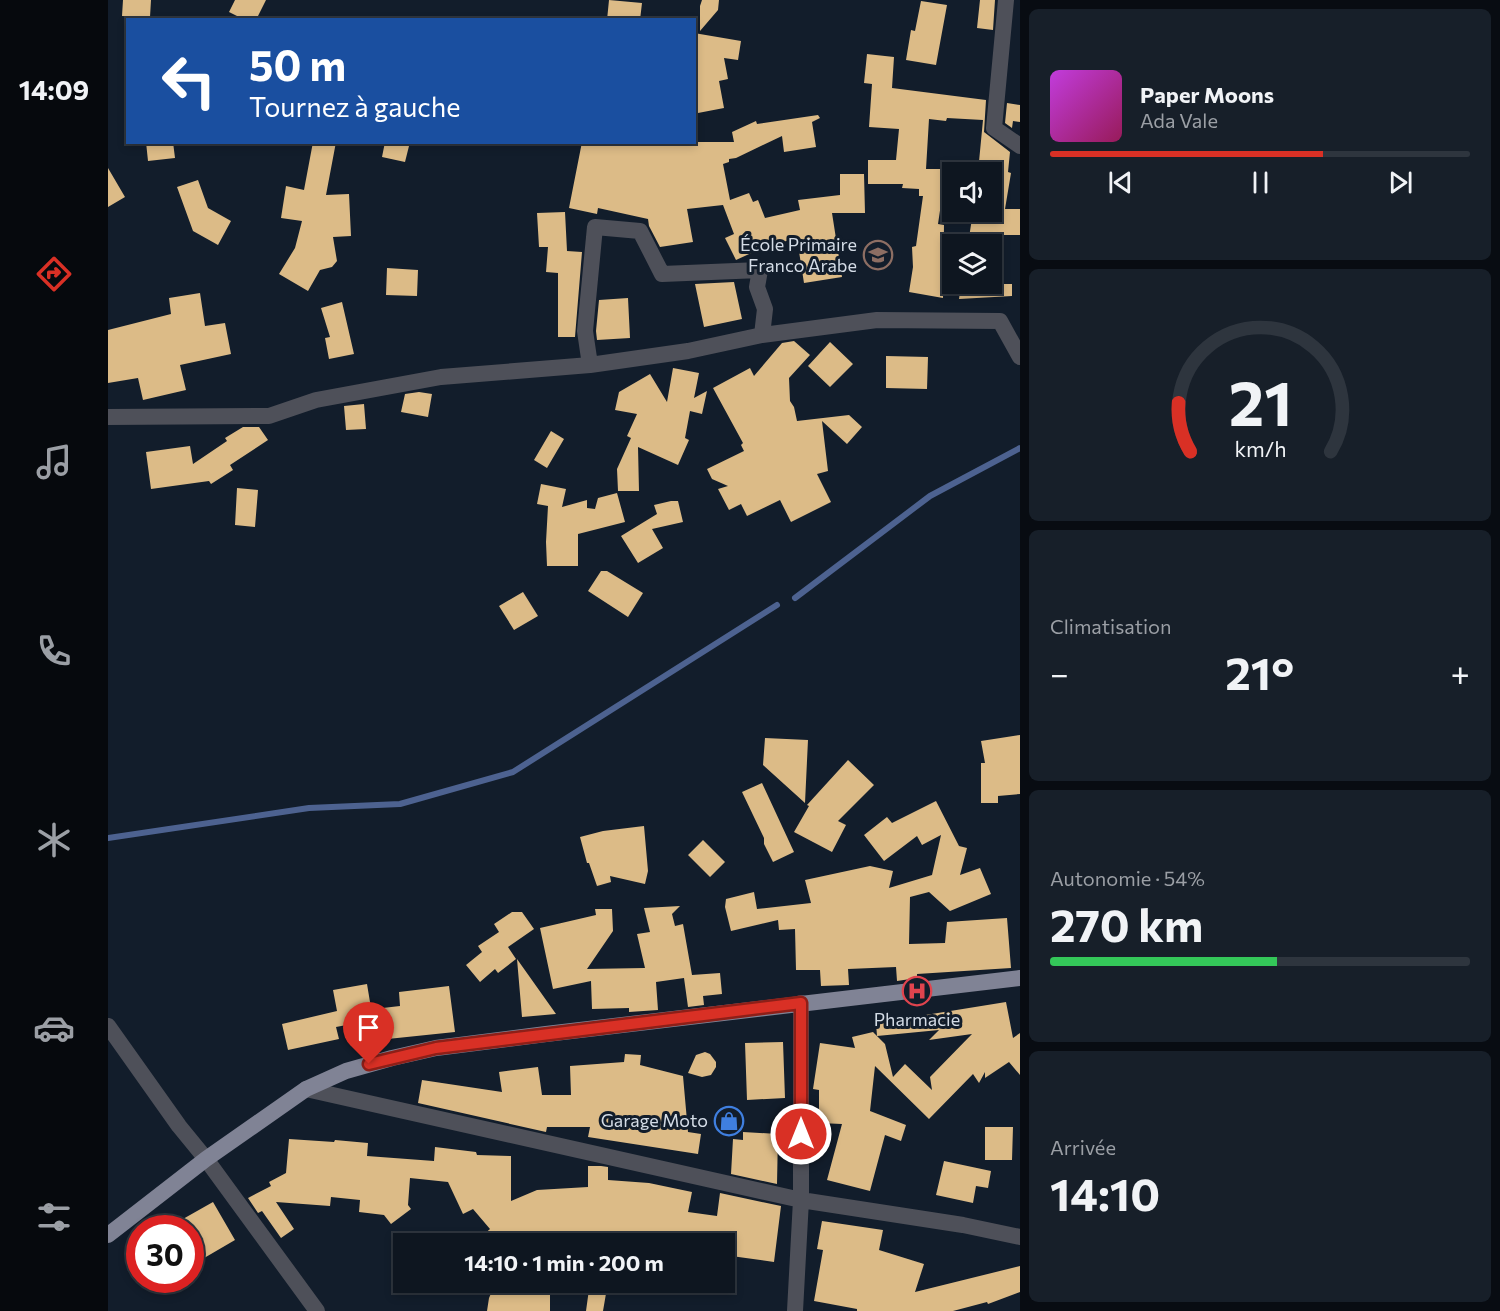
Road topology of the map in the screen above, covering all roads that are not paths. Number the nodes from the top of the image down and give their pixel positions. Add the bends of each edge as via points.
1 (1006, 0) edge
2 (1020, 146) edge
3 (762, 335) junction
4 (1020, 357) edge
5 (590, 365) junction
6 (108, 417) edge
7 (1020, 978) edge
8 (801, 1003) junction
9 (108, 1026) edge
10 (306, 1089) junction
11 (206, 1159) junction
12 (801, 1200) junction
13 (108, 1235) edge
14 (1020, 1237) edge
15 (317, 1311) edge
16 (795, 1311) edge

1 - 2 street via 994,128
3 - 4 street via 877,320 1000,321
3 - 5 street via 688,351
3 - 5 street via 765,309 757,287 760,270 662,274 640,231 595,227 585,331
5 - 6 street via 441,377 316,400 269,416
7 - 8 main road
8 - 10 main road via 436,1048 346,1071
8 - 12 street
9 - 11 street
10 - 11 main road
10 - 12 street
11 - 13 main road
11 - 15 street
12 - 14 street
12 - 16 street

